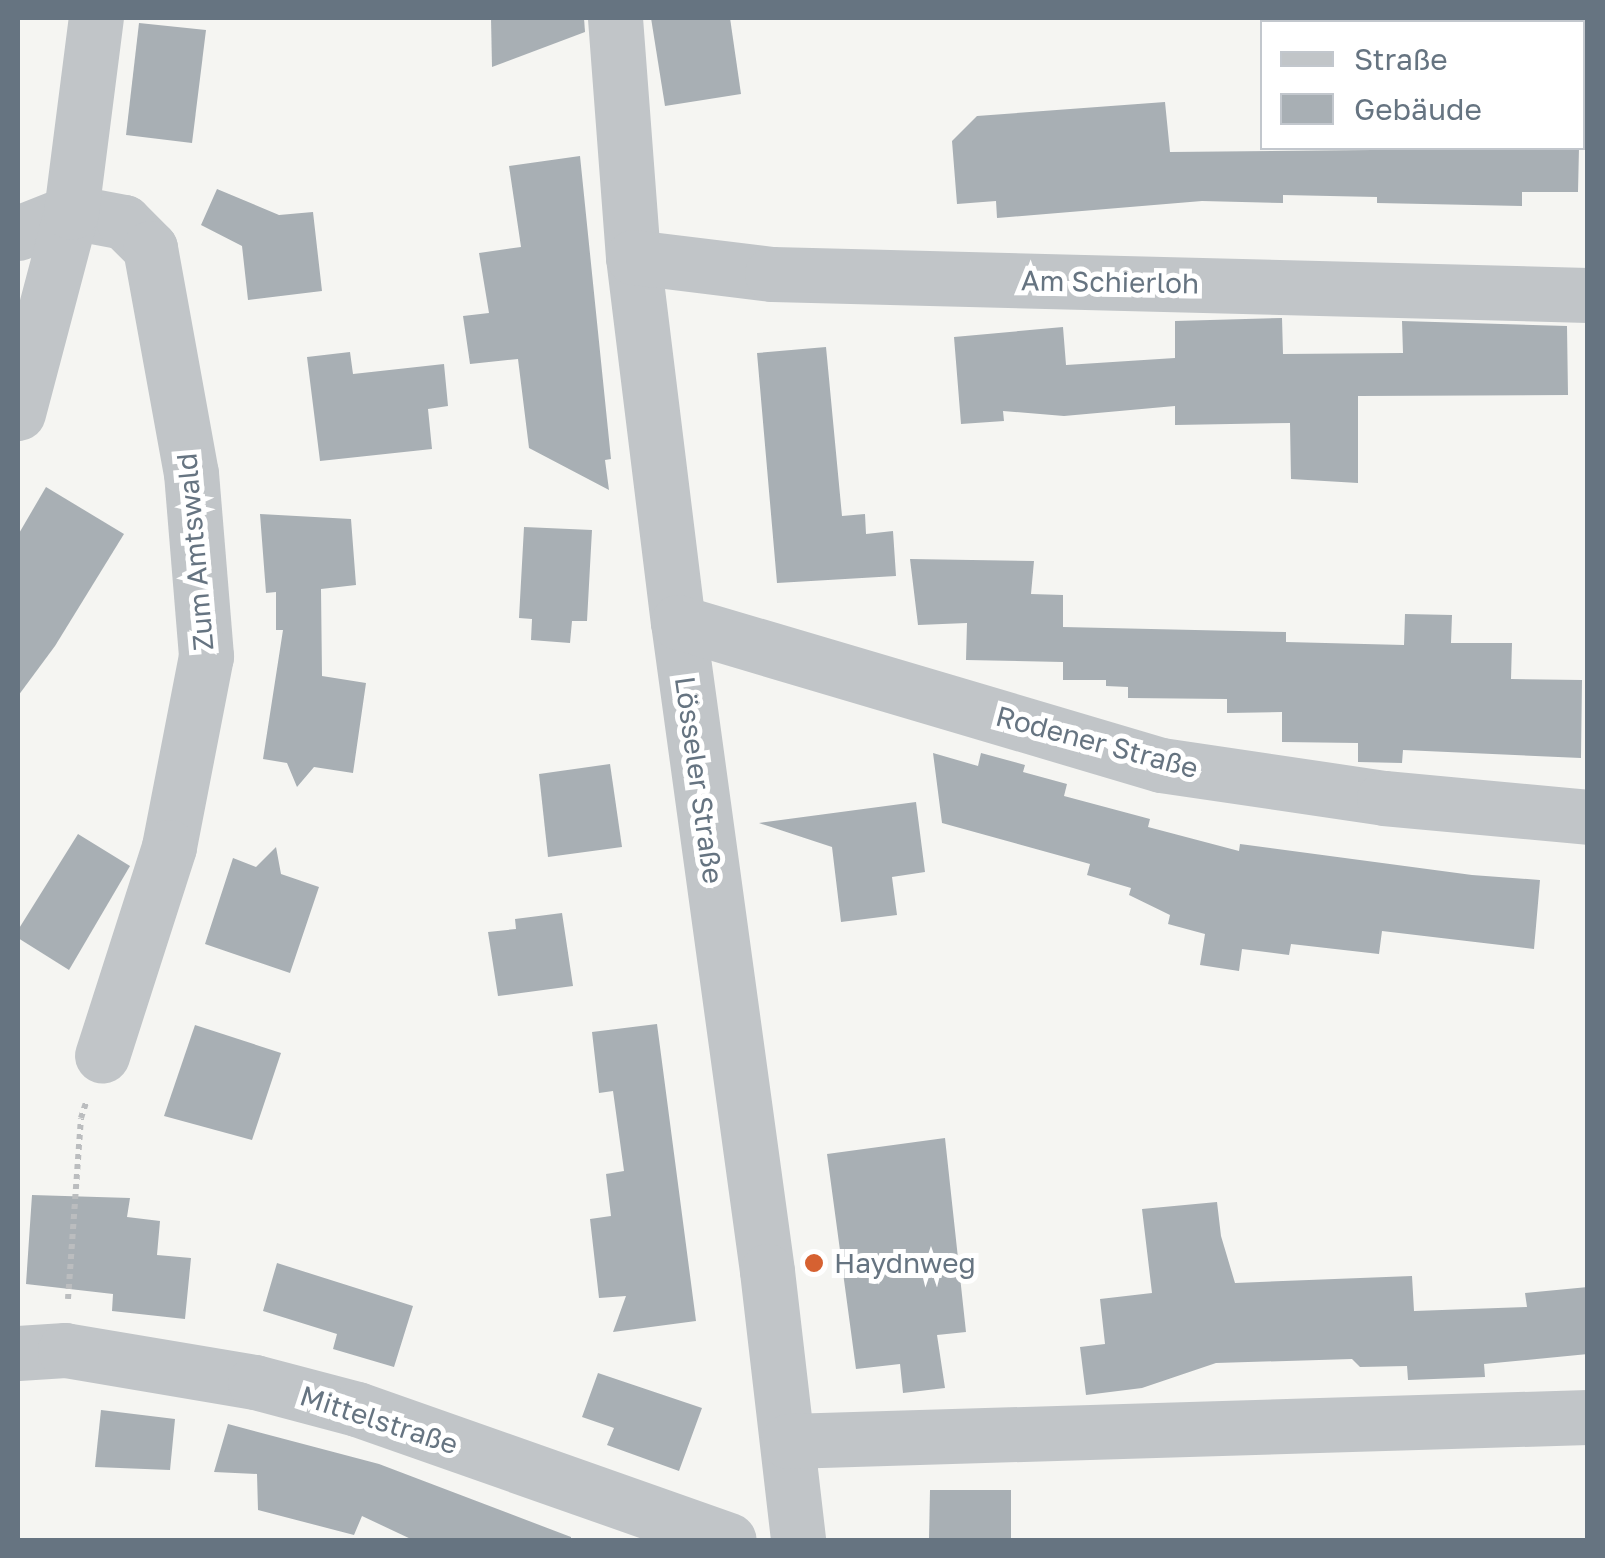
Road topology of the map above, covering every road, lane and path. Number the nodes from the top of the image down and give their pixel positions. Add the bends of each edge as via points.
1 (96, 18) edge
2 (616, 18) edge
3 (71, 212) junction
4 (18, 234) edge
5 (633, 257) junction
6 (1588, 294) edge
7 (18, 413) edge
8 (678, 622) junction
9 (1588, 817) edge
10 (102, 1056) joint
11 (41, 1351) edge
12 (1588, 1417) edge
13 (788, 1441) junction
14 (729, 1540) edge
15 (798, 1540) edge

1 - 3 street
2 - 5 street, Lösseler Straße
3 - 4 street
3 - 7 street
3 - 10 street, Zum Amtswald via 124,222 150,248 192,473 206,656 169,847
5 - 6 street, Am Schierloh via 772,274
5 - 8 street, Lösseler Straße
8 - 9 street, Rodener Straße via 1161,765 1384,798
8 - 13 street, Lösseler Straße
10 - 11 path via 81,1118
11 - 14 street, Mittelstraße via 255,1382 357,1409
12 - 13 street
13 - 15 street, Lösseler Straße

